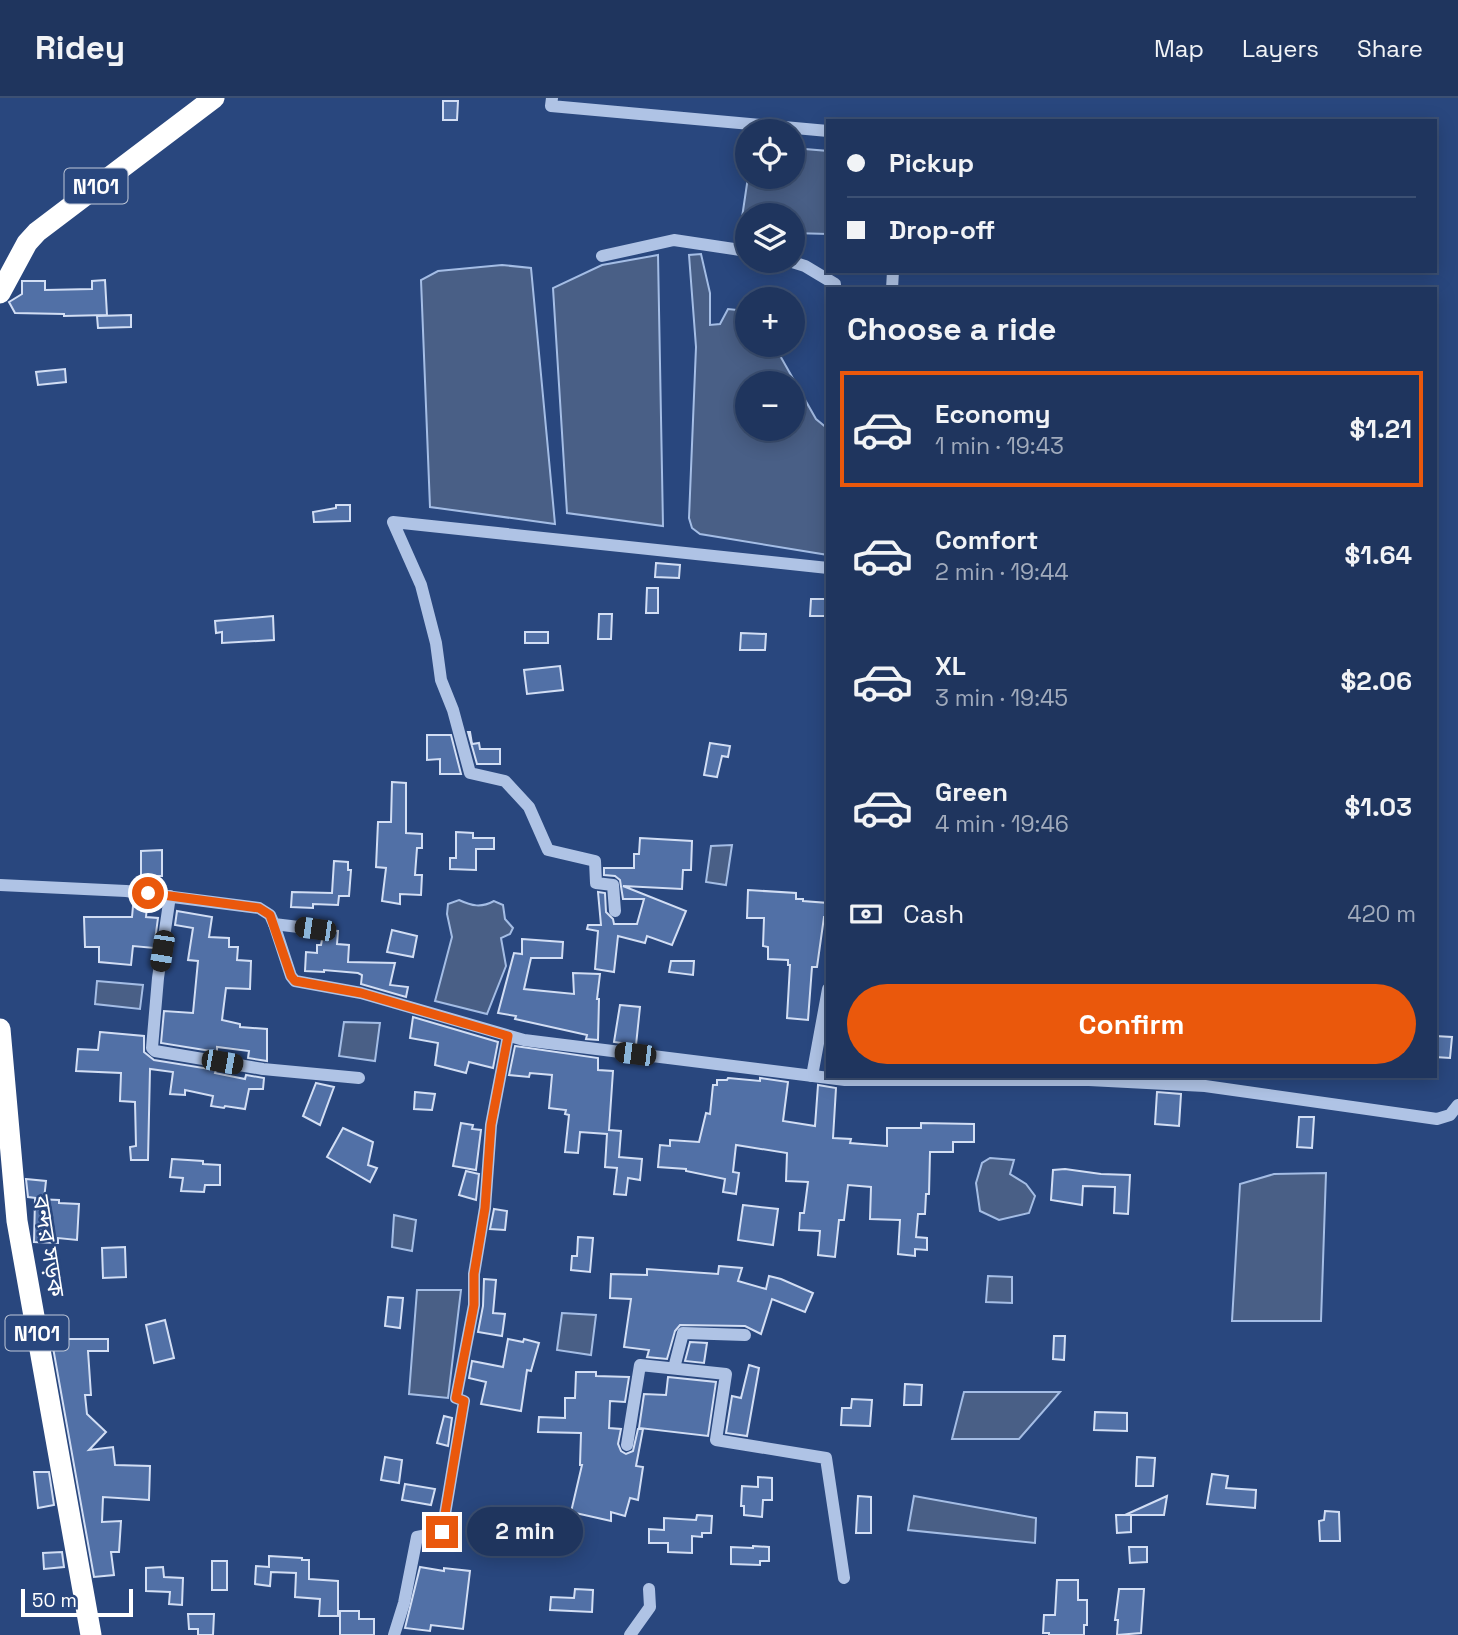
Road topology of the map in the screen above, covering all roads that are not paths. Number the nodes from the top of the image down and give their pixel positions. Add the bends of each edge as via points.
1 (214, 98) edge
2 (552, 98) edge
3 (826, 131) edge
4 (735, 248) edge
5 (601, 256) dead end
6 (805, 266) edge
7 (835, 287) edge
8 (0, 293) edge
9 (826, 568) edge
10 (0, 885) edge
11 (170, 896) junction
12 (615, 911) dead end
13 (274, 924) junction
14 (315, 929) dead end
15 (826, 1000) edge
16 (0, 1028) edge
17 (508, 1036) junction
18 (812, 1076) junction
19 (359, 1078) dead end
20 (826, 1078) edge
21 (828, 1078) edge
22 (926, 1078) edge
23 (1458, 1105) edge
24 (745, 1335) dead end
25 (674, 1368) junction
26 (627, 1445) dead end
27 (844, 1578) dead end
28 (649, 1589) dead end
29 (91, 1635) edge
30 (394, 1635) edge
31 (630, 1635) edge

1 - 8 highway, N101 via 37,232
2 - 3 street via 551,106
4 - 5 street via 674,240
6 - 7 street
9 - 12 street via 393,522 421,585 441,680 470,773 505,781 528,807 548,850 595,861 596,883 614,885
10 - 11 street
11 - 13 street via 259,908
11 - 19 street via 158,978 155,1051 263,1069
13 - 14 street
13 - 17 street via 295,981 361,993
15 - 18 street
16 - 29 highway, বন্দর সড়ক / N101 via 17,1221
17 - 18 street
17 - 30 street via 491,1125 474,1305 456,1398 464,1401 442,1532 417,1537
18 - 20 street
21 - 22 street
22 - 23 street via 1205,1086 1437,1119 1450,1115
24 - 25 street via 683,1333
25 - 26 street via 640,1365
25 - 27 street via 726,1374 716,1440 826,1458
28 - 31 street via 650,1607

